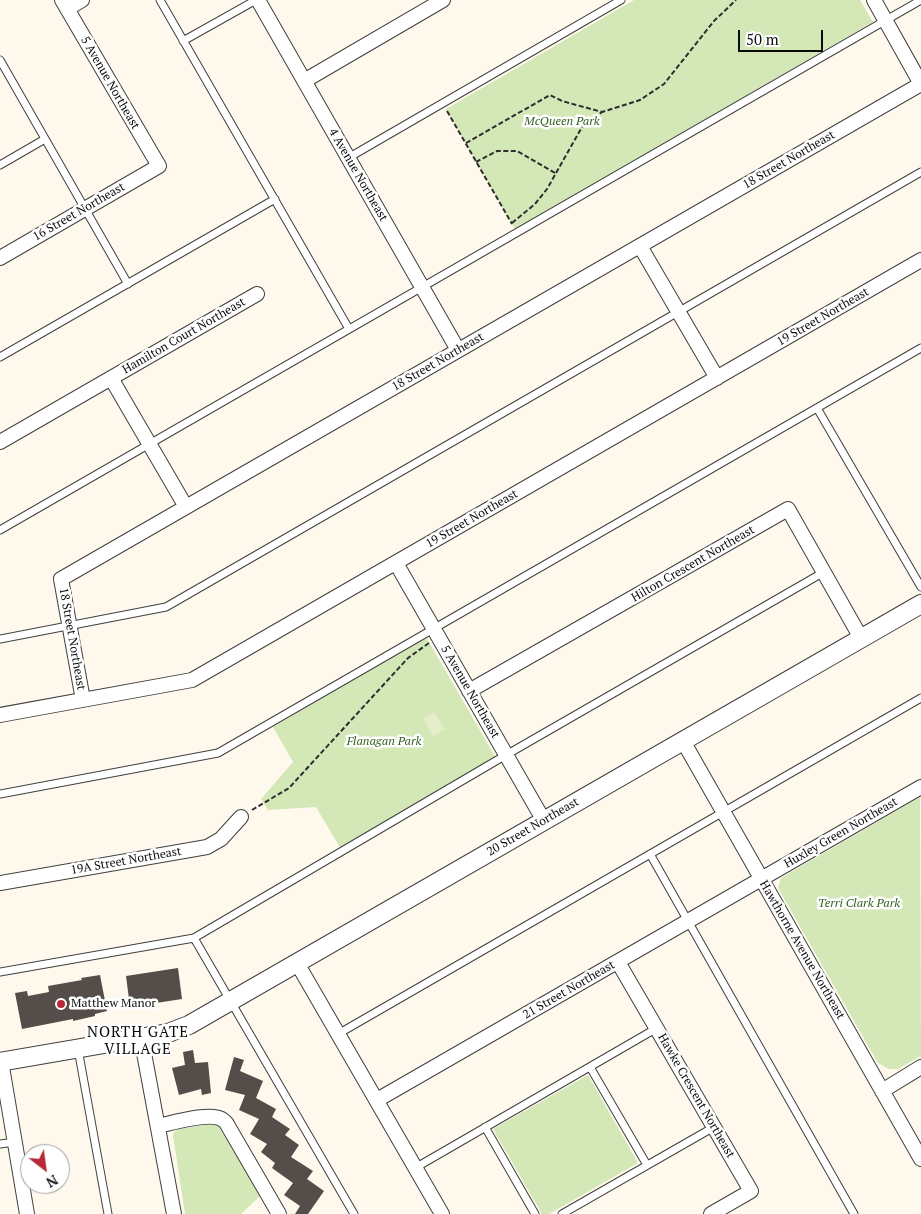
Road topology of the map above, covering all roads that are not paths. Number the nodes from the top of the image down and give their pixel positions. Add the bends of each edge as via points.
1 (82, 0) edge
2 (160, 0) edge
3 (257, 0) edge
4 (443, 0) edge
5 (621, 0) edge
6 (874, 0) edge
7 (921, 0) edge
8 (65, 4) edge
9 (885, 21) junction
10 (183, 42) junction
11 (0, 60) edge
12 (304, 81) junction
13 (921, 84) edge
14 (45, 139) junction
15 (348, 158) junction
16 (0, 165) edge
17 (159, 166) joint
18 (921, 172) edge
19 (275, 199) junction
20 (85, 209) junction
21 (640, 246) junction
22 (0, 258) edge
23 (921, 260) edge
24 (128, 284) junction
25 (422, 287) junction
26 (257, 294) dead end
27 (678, 312) junction
28 (349, 329) junction
29 (921, 348) edge
30 (458, 350) junction
31 (0, 357) edge
32 (112, 378) junction
33 (717, 378) junction
34 (817, 408) junction
35 (0, 442) edge
36 (150, 444) junction
37 (186, 507) junction
38 (0, 530) edge
39 (396, 563) junction
40 (824, 572) junction
41 (921, 587) edge
42 (921, 604) edge
43 (70, 626) junction
44 (436, 633) junction
45 (861, 638) junction
46 (0, 639) edge
47 (470, 691) junction
48 (921, 698) edge
49 (83, 700) junction
50 (0, 715) edge
51 (683, 741) junction
52 (506, 755) junction
53 (921, 787) edge
54 (0, 794) edge
55 (723, 811) junction
56 (241, 817) road end
57 (544, 821) junction
58 (650, 854) junction
59 (762, 879) junction
60 (0, 883) edge
61 (688, 922) junction
62 (194, 938) junction
63 (618, 962) junction
64 (297, 963) junction
65 (0, 972) edge
66 (231, 1001) junction
67 (657, 1028) junction
68 (338, 1034) junction
69 (141, 1037) junction
70 (78, 1048) junction
71 (0, 1059) edge
72 (590, 1067) junction
73 (921, 1067) edge
74 (882, 1090) junction
75 (377, 1100) junction
76 (158, 1126) junction
77 (485, 1127) junction
78 (714, 1127) junction
79 (15, 1142) junction
80 (0, 1144) edge
81 (921, 1158) edge
82 (647, 1165) junction
83 (415, 1168) junction
84 (27, 1214) edge
85 (108, 1214) edge
86 (174, 1214) edge
87 (279, 1214) edge
88 (354, 1214) edge
89 (442, 1214) edge
90 (535, 1214) edge
91 (562, 1214) edge
92 (711, 1214) edge
93 (854, 1214) edge

1 - 8 street
2 - 10 lane
3 - 10 lane
3 - 12 street, 4 Avenue Northeast
4 - 12 street
5 - 15 lane
6 - 9 street
7 - 9 lane
8 - 17 street, 5 Avenue Northeast
9 - 13 street
9 - 25 lane
10 - 19 lane
11 - 14 lane
12 - 15 street, 4 Avenue Northeast
13 - 21 street, 18 Street Northeast
14 - 16 lane
14 - 20 lane
15 - 25 street, 4 Avenue Northeast
17 - 20 street, 16 Street Northeast
18 - 27 lane
19 - 24 lane
19 - 28 lane
20 - 22 street, 16 Street Northeast
20 - 24 lane
21 - 27 street
21 - 30 street, 18 Street Northeast
23 - 33 street, 19 Street Northeast
24 - 31 lane
25 - 28 lane
25 - 30 street, 4 Avenue Northeast
26 - 32 street, Hamilton Court Northeast
27 - 33 street
27 - 43 lane via 166,607
28 - 36 lane
29 - 34 lane
30 - 37 street, 18 Street Northeast
32 - 35 street, Hamilton Court Northeast
32 - 36 street, Hamilton Court Northeast
33 - 39 street, 19 Street Northeast
34 - 41 lane
34 - 44 lane
36 - 37 street, Hamilton Court Northeast
36 - 38 lane
37 - 43 street, 18 Street Northeast via 61,579
39 - 44 street, 5 Avenue Northeast
39 - 49 street, 19 Street Northeast via 192,680
40 - 45 street, Hilton Crescent Northeast
40 - 47 street, Hilton Crescent Northeast via 788,510
40 - 52 lane
42 - 45 street, 20 Street Northeast
43 - 46 lane
43 - 49 street, 18 Street Northeast
44 - 47 street, 5 Avenue Northeast
44 - 54 lane via 218,753
45 - 51 street, 20 Street Northeast
47 - 52 street, 5 Avenue Northeast
48 - 55 lane
49 - 50 street, 19 Street Northeast
51 - 55 street, Hawthorne Avenue Northeast
51 - 57 street, 20 Street Northeast
52 - 57 street, 5 Avenue Northeast
52 - 62 lane
53 - 59 street, Huxley Green Northeast
55 - 58 lane
55 - 59 street, Hawthorne Avenue Northeast
56 - 60 street, 19A Street Northeast via 221,839 207,847
57 - 64 street, 20 Street Northeast
58 - 61 lane
58 - 68 lane
59 - 61 street, 21 Street Northeast
59 - 74 street, Hawthorne Avenue Northeast
61 - 63 street, 21 Street Northeast
61 - 93 lane
62 - 65 lane
62 - 66 lane
63 - 67 street, Hawke Crescent Northeast
63 - 75 street, 21 Street Northeast
64 - 66 street, 20 Street Northeast
64 - 68 street
66 - 69 street, 20 Street Northeast via 189,1025
66 - 88 lane
67 - 72 lane
67 - 78 street, Hawke Crescent Northeast
68 - 75 street
69 - 70 street, 20 Street Northeast
69 - 76 street
70 - 71 street, 20 Street Northeast
70 - 85 lane
71 - 79 street
72 - 77 lane
72 - 82 lane
73 - 74 street
74 - 81 street, Hawthorne Avenue Northeast
75 - 83 street
76 - 86 street
76 - 87 street via 209,1116 224,1120
77 - 83 lane
77 - 90 lane
78 - 82 lane
78 - 92 street, Hawke Crescent Northeast via 751,1191
79 - 80 lane
79 - 84 street
82 - 91 lane
83 - 89 street

